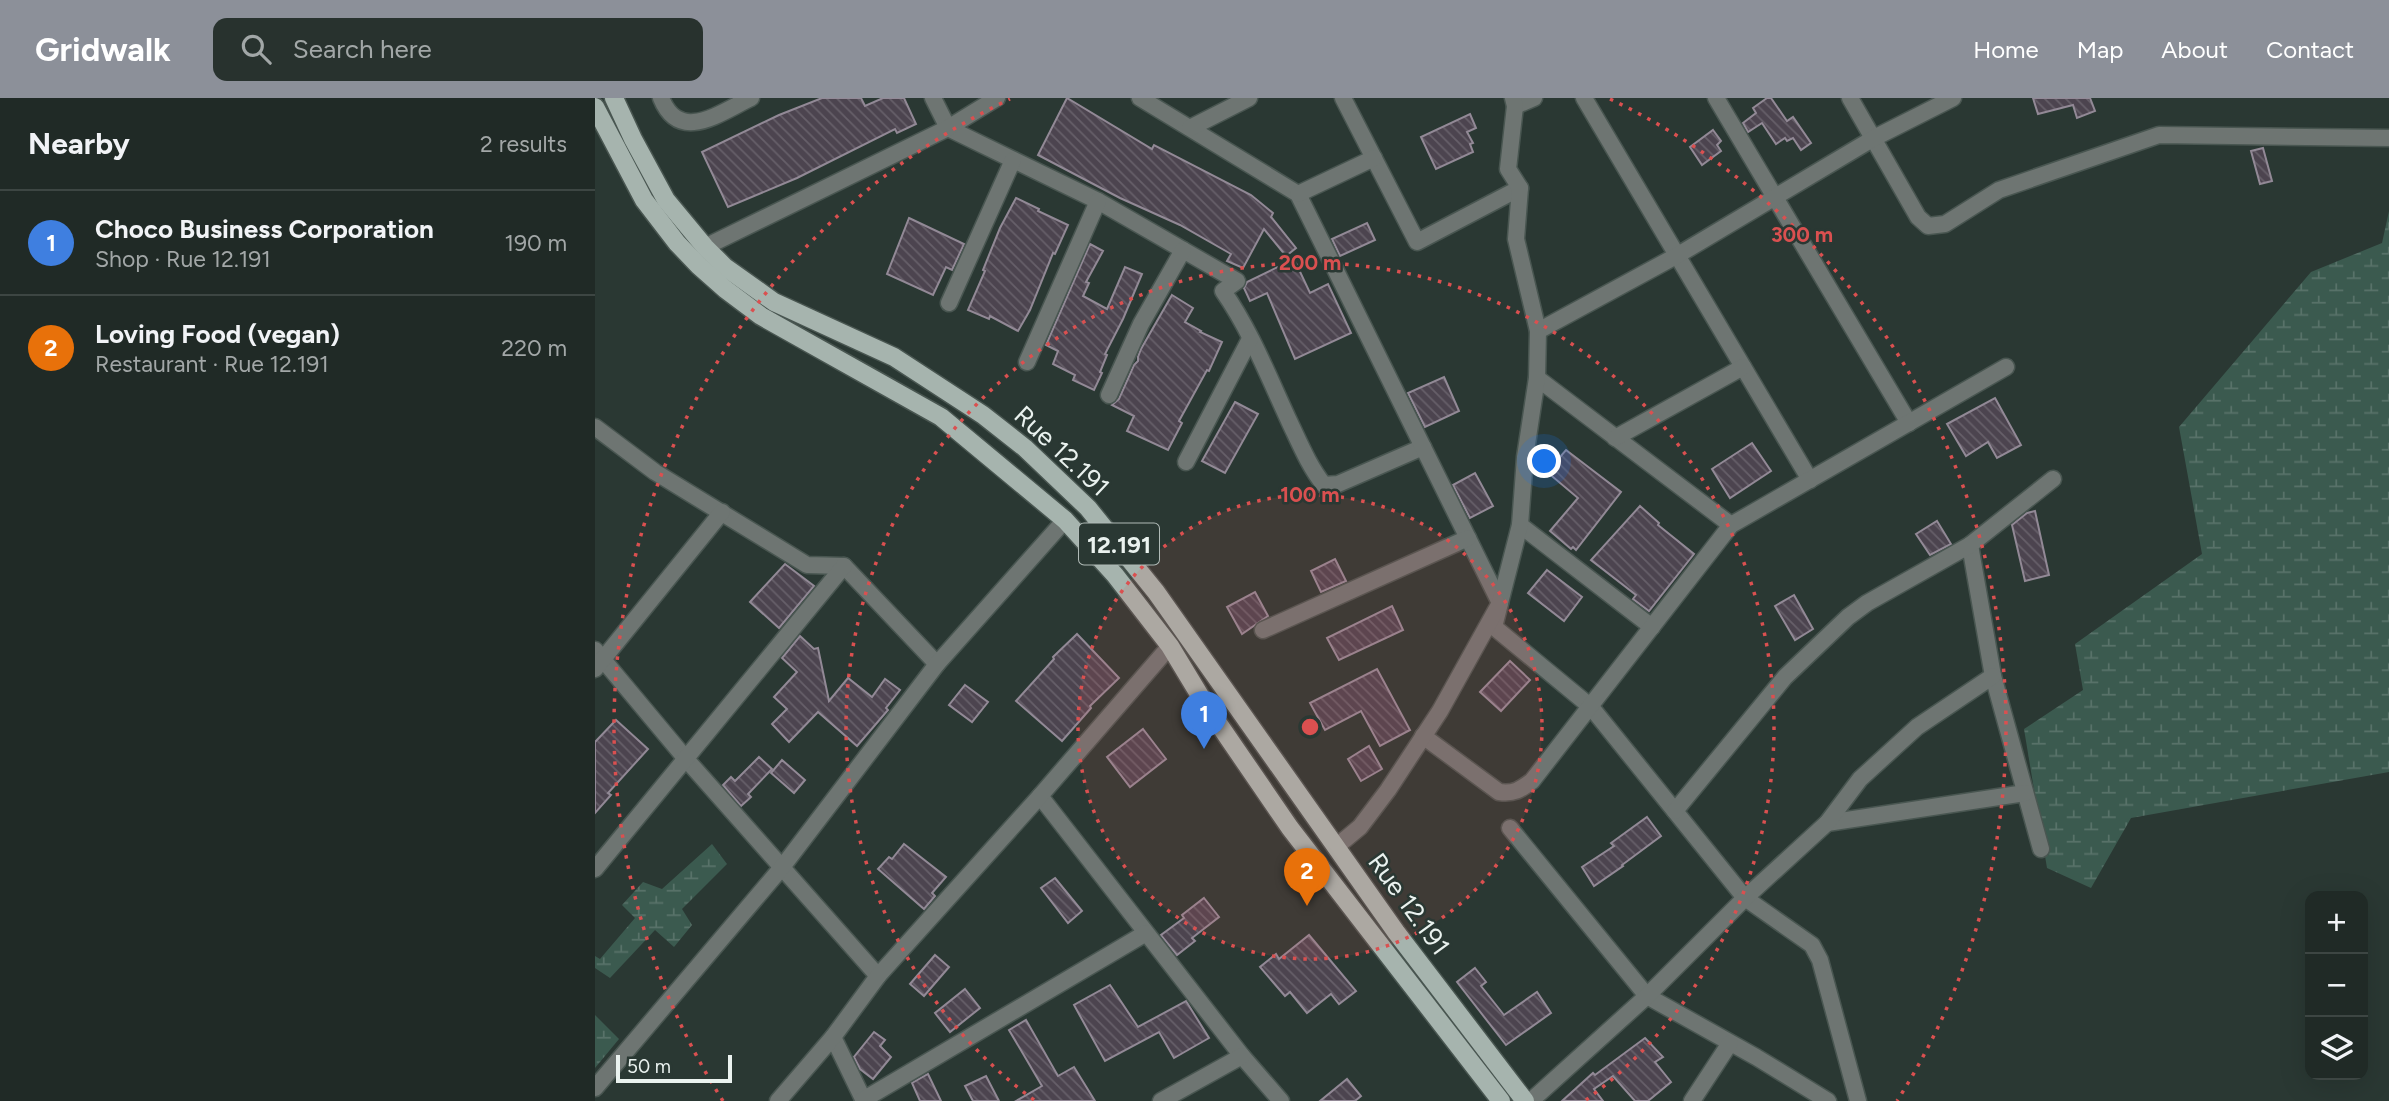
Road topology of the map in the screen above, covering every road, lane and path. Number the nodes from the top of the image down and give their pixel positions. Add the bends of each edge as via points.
1 (614, 98) edge
2 (661, 98) edge
3 (751, 98) edge
4 (933, 98) edge
5 (997, 98) edge
6 (1140, 98) edge
7 (1249, 98) edge
8 (1343, 98) edge
9 (1534, 98) edge
10 (1584, 98) edge
11 (1716, 98) edge
12 (1850, 98) edge
13 (1953, 98) edge
14 (1514, 102) edge
15 (595, 107) edge
16 (948, 128) junction
17 (1190, 128) junction
18 (1874, 138) junction
19 (2389, 138) edge
20 (1374, 158) junction
21 (1013, 160) junction
22 (1520, 188) junction
23 (1298, 194) junction
24 (1774, 196) junction
25 (1098, 201) junction
26 (705, 247) junction
27 (1182, 250) junction
28 (1678, 255) junction
29 (949, 303) dead end
30 (1538, 331) junction
31 (1250, 339) junction
32 (1027, 362) dead end
33 (2005, 367) dead end
34 (1743, 368) junction
35 (1537, 378) junction
36 (1109, 395) dead end
37 (1909, 423) junction
38 (595, 427) edge
39 (1615, 438) junction
40 (1423, 447) junction
41 (1186, 462) dead end
42 (2053, 479) dead end
43 (1810, 480) junction
44 (722, 512) junction
45 (1065, 520) junction
46 (1520, 525) junction
47 (1731, 525) junction
48 (1468, 538) junction
49 (1969, 545) junction
50 (844, 566) junction
51 (1500, 603) junction
52 (1652, 627) junction
53 (1263, 630) dead end
54 (1170, 646) junction
55 (598, 659) edge
56 (937, 664) junction
57 (1993, 676) junction
58 (1591, 707) junction
59 (1423, 736) junction
60 (686, 758) junction
61 (2025, 793) junction
62 (1040, 796) junction
63 (1675, 811) junction
64 (1827, 823) junction
65 (1510, 828) dead end
66 (1336, 847) junction
67 (2041, 849) dead end
68 (782, 866) junction
69 (595, 869) edge
70 (1745, 898) junction
71 (1146, 933) junction
72 (878, 976) junction
73 (1647, 996) junction
74 (833, 1037) junction
75 (1730, 1043) junction
76 (1242, 1056) junction
77 (595, 1088) edge
78 (1821, 1099) edge
79 (1530, 1100) edge
80 (778, 1101) edge
81 (863, 1101) edge
82 (1161, 1101) edge
83 (1280, 1101) edge
84 (1501, 1101) edge
85 (1692, 1101) edge
86 (1858, 1101) edge

1 - 26 main road, Rue 12.191 / 12.191 via 666,200
2 - 3 street via 678,121 691,124
4 - 16 street
5 - 16 street
6 - 17 street
7 - 17 street
8 - 20 street
9 - 14 street
10 - 28 street
11 - 24 street
12 - 18 street
13 - 18 street
14 - 22 street via 1508,169
15 - 45 main road, Rue 12.191 via 644,200 677,243 725,289 761,316 941,417
16 - 21 street
16 - 26 street
17 - 23 street
18 - 19 street via 1928,226 1945,224 1999,190 2159,135
18 - 24 street
20 - 22 street via 1417,242
20 - 23 street
21 - 25 street
21 - 29 street
22 - 30 street via 1516,239
23 - 40 street
24 - 28 street
24 - 37 street
25 - 27 street
25 - 32 street
26 - 66 main road, Rue 12.191 / 12.191 via 774,302 894,357 947,391 1056,476 1126,552
27 - 31 street via 1237,281 1223,291
27 - 36 street
28 - 30 street
28 - 34 street
30 - 35 street
31 - 40 street via 1303,450 1325,485 1338,484
31 - 41 street
33 - 37 street
34 - 39 street
34 - 43 street
35 - 39 street
35 - 46 street
37 - 43 street
38 - 44 street via 655,472
39 - 47 street
40 - 48 street
42 - 49 street
43 - 47 street
44 - 50 street via 807,565
44 - 55 street
45 - 54 main road, Rue 12.191
45 - 56 street
46 - 51 street
46 - 52 street
47 - 52 street
48 - 51 street
48 - 53 street
49 - 57 street
49 - 63 street via 1867,603 1825,638 1785,677
50 - 56 street
50 - 60 street
51 - 58 street via 1494,627
51 - 59 street
52 - 58 street
54 - 62 street
54 - 84 main road, Rue 12.191 via 1290,828
55 - 60 street
56 - 68 street
57 - 61 street
57 - 64 street via 1917,727 1860,779
58 - 59 street via 1532,781 1511,793 1499,792
58 - 63 street
59 - 66 street via 1360,827
60 - 68 street
60 - 69 street
61 - 64 street
61 - 67 street
62 - 71 street
62 - 72 street
63 - 70 street
64 - 70 street
65 - 73 street
66 - 79 main road, Rue 12.191 / 12.191 via 1497,1064
68 - 72 street
68 - 77 street
70 - 73 street
70 - 86 street via 1812,945
71 - 76 street
71 - 81 street
72 - 74 street
73 - 75 street
73 - 79 street
74 - 80 street
74 - 81 street
75 - 78 street
75 - 85 street
76 - 82 street
76 - 83 street

